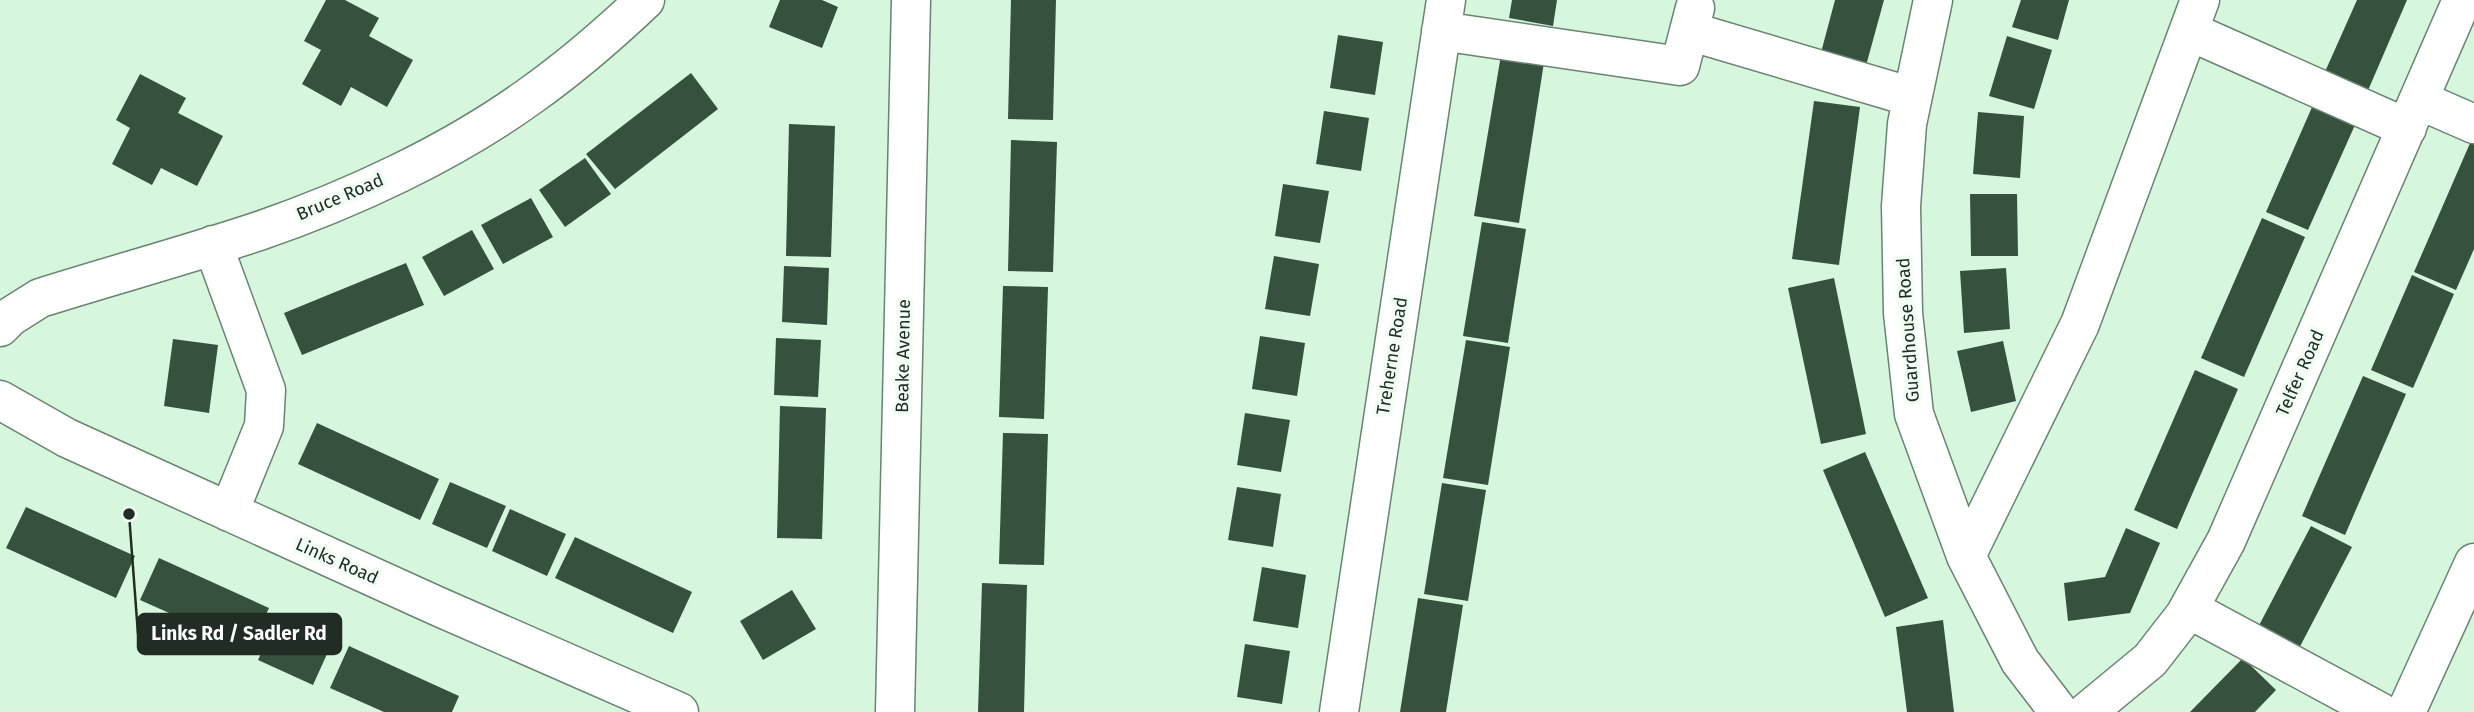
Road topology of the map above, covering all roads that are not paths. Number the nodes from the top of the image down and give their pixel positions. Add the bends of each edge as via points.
1 (645, 0) edge
2 (911, 0) edge
3 (1933, 0) edge
4 (2462, 0) edge
5 (1444, 16) edge
6 (2194, 16) edge
7 (1912, 97) junction
8 (2413, 114) junction
9 (2474, 124) edge
10 (213, 244) junction
11 (0, 327) edge
12 (0, 400) edge
13 (229, 512) junction
14 (1966, 556) junction
15 (2474, 563) edge
16 (2189, 609) junction
17 (679, 712) edge
18 (895, 712) edge
19 (1339, 712) edge
20 (2059, 712) edge
21 (2087, 712) edge
22 (2379, 712) edge
23 (2406, 712) edge

1 - 10 street, Bruce Road via 530,96 443,150 354,193 260,231
2 - 18 street, Beake Avenue
3 - 7 street, Guardhouse Road
4 - 8 street, Telfer Road
5 - 7 street via 1680,66 1692,19
5 - 19 street, Treherne Road
6 - 8 street
6 - 14 street via 2080,324
7 - 14 street, Guardhouse Road via 1901,206 1903,313 1914,414
8 - 9 street
8 - 16 street, Telfer Road via 2226,541
10 - 11 street, Bruce Road via 40,298
10 - 13 street via 265,390 264,426
12 - 13 street, Links Road via 67,438
13 - 17 street, Links Road
14 - 20 street, Guardhouse Road via 2020,661
15 - 23 street
16 - 21 street, Telfer Road via 2150,660
16 - 22 street

